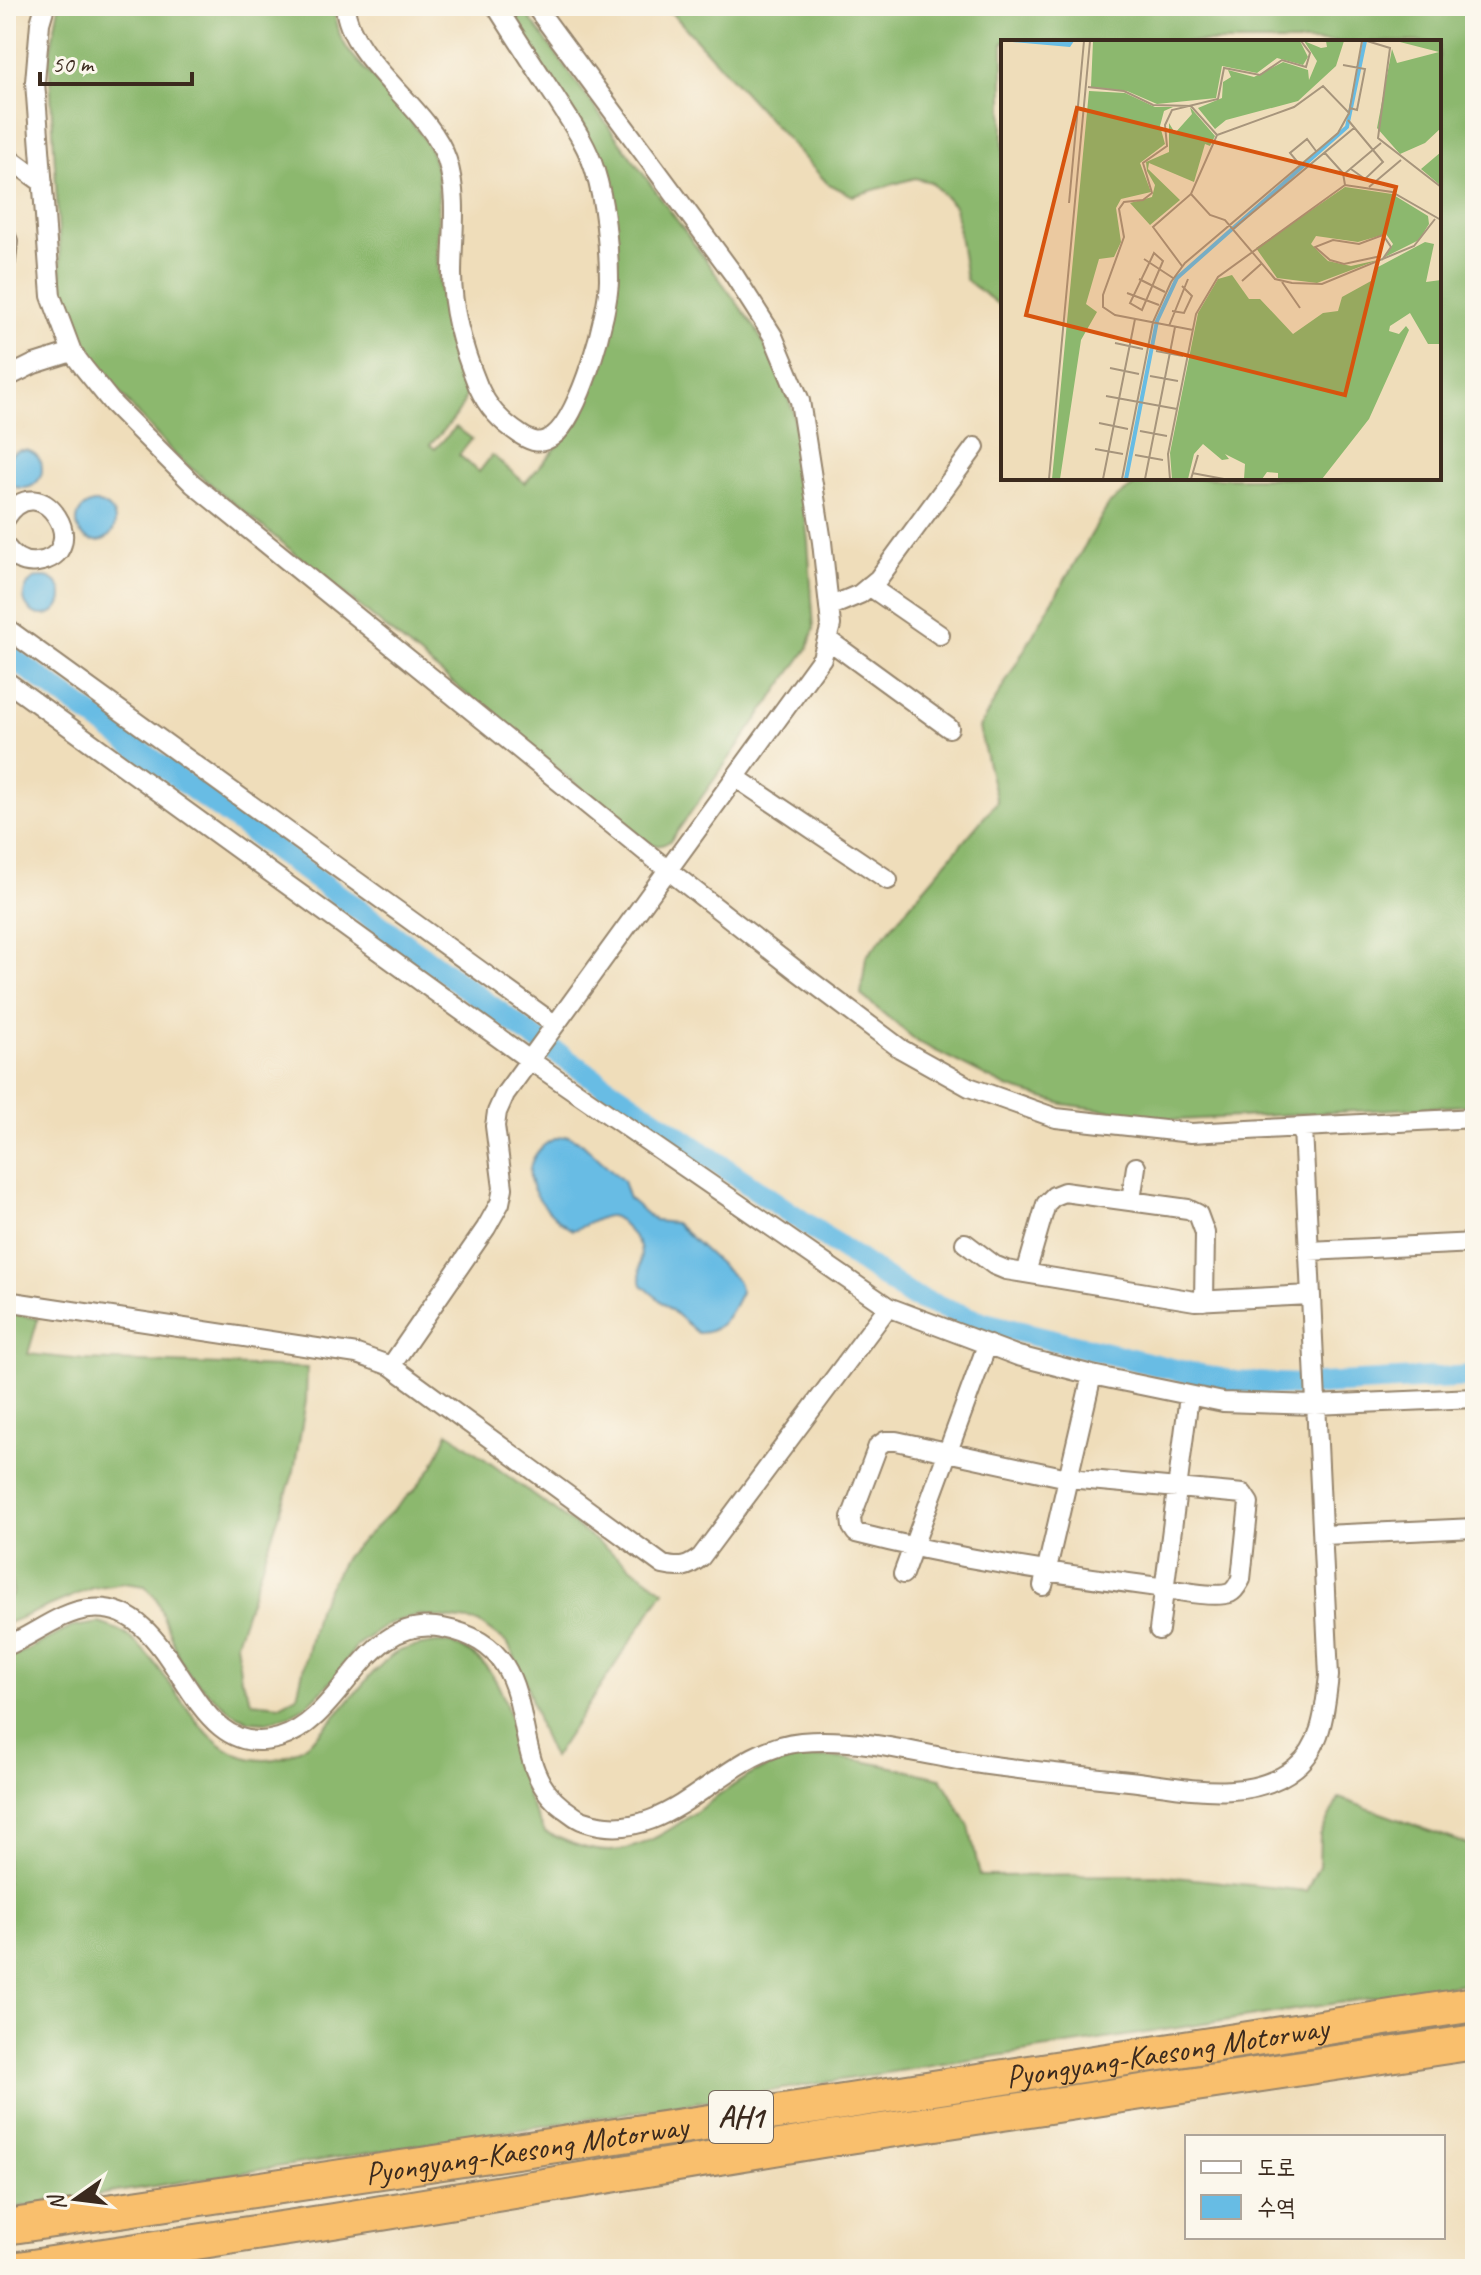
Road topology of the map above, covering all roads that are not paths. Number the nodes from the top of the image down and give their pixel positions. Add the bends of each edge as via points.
1 (45, 6) edge
2 (345, 6) edge
3 (496, 6) edge
4 (535, 6) edge
5 (6, 156) edge
6 (43, 183) junction
7 (6, 236) edge
8 (6, 261) edge
9 (72, 352) junction
10 (7, 375) edge
11 (975, 447) dead end
12 (7, 515) edge
13 (9, 558) edge
14 (869, 586) junction
15 (829, 607) junction
16 (6, 628) edge
17 (940, 635) dead end
18 (827, 639) junction
19 (8, 686) edge
20 (949, 728) dead end
21 (735, 777) junction
22 (668, 870) junction
23 (888, 880) dead end
24 (541, 1042) junction
25 (1475, 1118) edge
26 (1303, 1128) junction
27 (1136, 1167) dead end
28 (1131, 1200) junction
29 (965, 1243) dead end
30 (1475, 1243) edge
31 (1309, 1251) junction
32 (1026, 1273) junction
33 (1310, 1295) junction
34 (6, 1301) edge
35 (1204, 1301) junction
36 (888, 1307) junction
37 (987, 1345) junction
38 (391, 1366) junction
39 (1092, 1375) junction
40 (1189, 1396) junction
41 (1475, 1398) edge
42 (1315, 1400) junction
43 (948, 1452) junction
44 (1068, 1478) junction
45 (1177, 1489) junction
46 (1475, 1528) edge
47 (1324, 1535) junction
48 (913, 1547) junction
49 (903, 1574) dead end
50 (1045, 1579) junction
51 (1164, 1588) junction
52 (1159, 1630) dead end
53 (6, 1646) edge
54 (1475, 2004) edge
55 (1475, 2042) edge
56 (6, 2227) edge
57 (19, 2269) edge

1 - 6 street via 35,82
2 - 3 street via 355,37 446,156 454,203 452,279 461,337 477,384 493,414 539,443 562,427 584,383 603,325 609,281 604,224 596,172 581,139
4 - 15 street via 734,275 773,336 800,401
5 - 6 street
6 - 9 street via 51,296
7 - 8 street
9 - 10 street
9 - 22 street via 113,404 193,484
11 - 14 street
12 - 13 street via 23,503 42,503 62,523 62,542 51,557 33,563
14 - 15 street
14 - 17 street
15 - 18 street
16 - 24 street
18 - 20 street
18 - 21 street via 822,658
19 - 24 street
21 - 22 street
21 - 23 street
22 - 24 street
22 - 26 street via 901,1049 969,1087 1056,1118 1129,1128 1191,1133
24 - 36 street
24 - 38 street via 497,1112 500,1203
25 - 26 street
26 - 31 street
27 - 28 street
28 - 32 street via 1072,1191 1054,1196 1046,1204
28 - 35 street via 1198,1214 1205,1233
29 - 32 street via 994,1265
30 - 31 street
31 - 33 street
32 - 35 street
33 - 35 street
33 - 42 street
34 - 38 street via 357,1354
36 - 37 street
36 - 38 street via 701,1557 679,1569 663,1565
37 - 39 street
37 - 43 street
39 - 40 street
39 - 44 street
40 - 42 street via 1223,1402
40 - 45 street
41 - 42 street
42 - 47 street
43 - 44 street
43 - 48 street
43 - 48 street via 885,1441 878,1446 851,1518 856,1533
44 - 45 street
44 - 50 street
45 - 51 street
45 - 51 street via 1248,1497 1241,1579 1236,1589 1221,1594
46 - 47 street
47 - 53 street via 1329,1676 1319,1735 1310,1752 1279,1778 1220,1791 815,1741 770,1749 667,1813 642,1825 615,1827 581,1821 555,1802 531,1756 513,1680 479,1641 446,1628 400,1632 374,1648 302,1728 259,1741 213,1722 171,1658 143,1627 114,1612 77,1611
48 - 49 street
48 - 50 street
50 - 51 street
51 - 52 street
54 - 56 highway, Pyongyang-Kaesong Motorway / AH1
55 - 57 highway, Pyongyang-Kaesong Motorway / AH1

